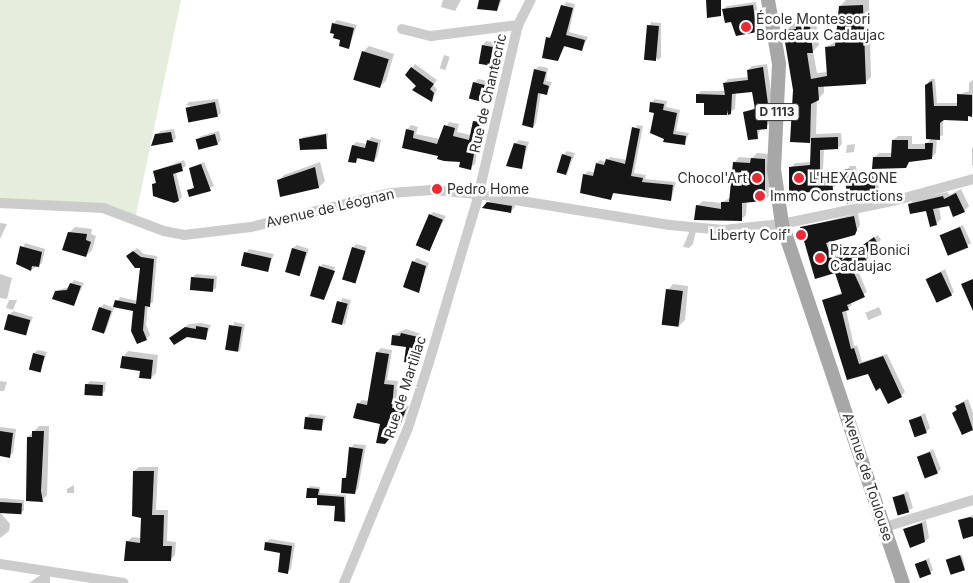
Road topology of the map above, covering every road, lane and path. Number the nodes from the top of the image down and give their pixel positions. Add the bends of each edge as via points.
1 (530, 0) edge
2 (768, 0) edge
3 (518, 25) junction
4 (402, 29) dead end
5 (973, 179) edge
6 (478, 194) junction
7 (0, 203) edge
8 (782, 224) junction
9 (973, 500) edge
10 (885, 527) junction
11 (0, 564) edge
12 (124, 583) edge
13 (344, 583) edge
14 (903, 583) edge

1 - 3 street, Rue de Chantecric
2 - 8 main road, D 1113 via 779,64 774,169
3 - 4 street via 431,36
3 - 6 street, Rue de Chantecric
5 - 8 street, Avenue de Léognan via 897,200
6 - 7 street, Avenue de Léognan via 432,190 391,193 251,227 184,235 164,231 103,208
6 - 8 street, Avenue de Léognan via 670,225 723,230
6 - 13 street, Rue de Martillac via 408,428
8 - 10 main road, Avenue de Toulouse / D 1113
9 - 10 street
10 - 14 main road, Avenue de Toulouse / D 1113
11 - 12 street

